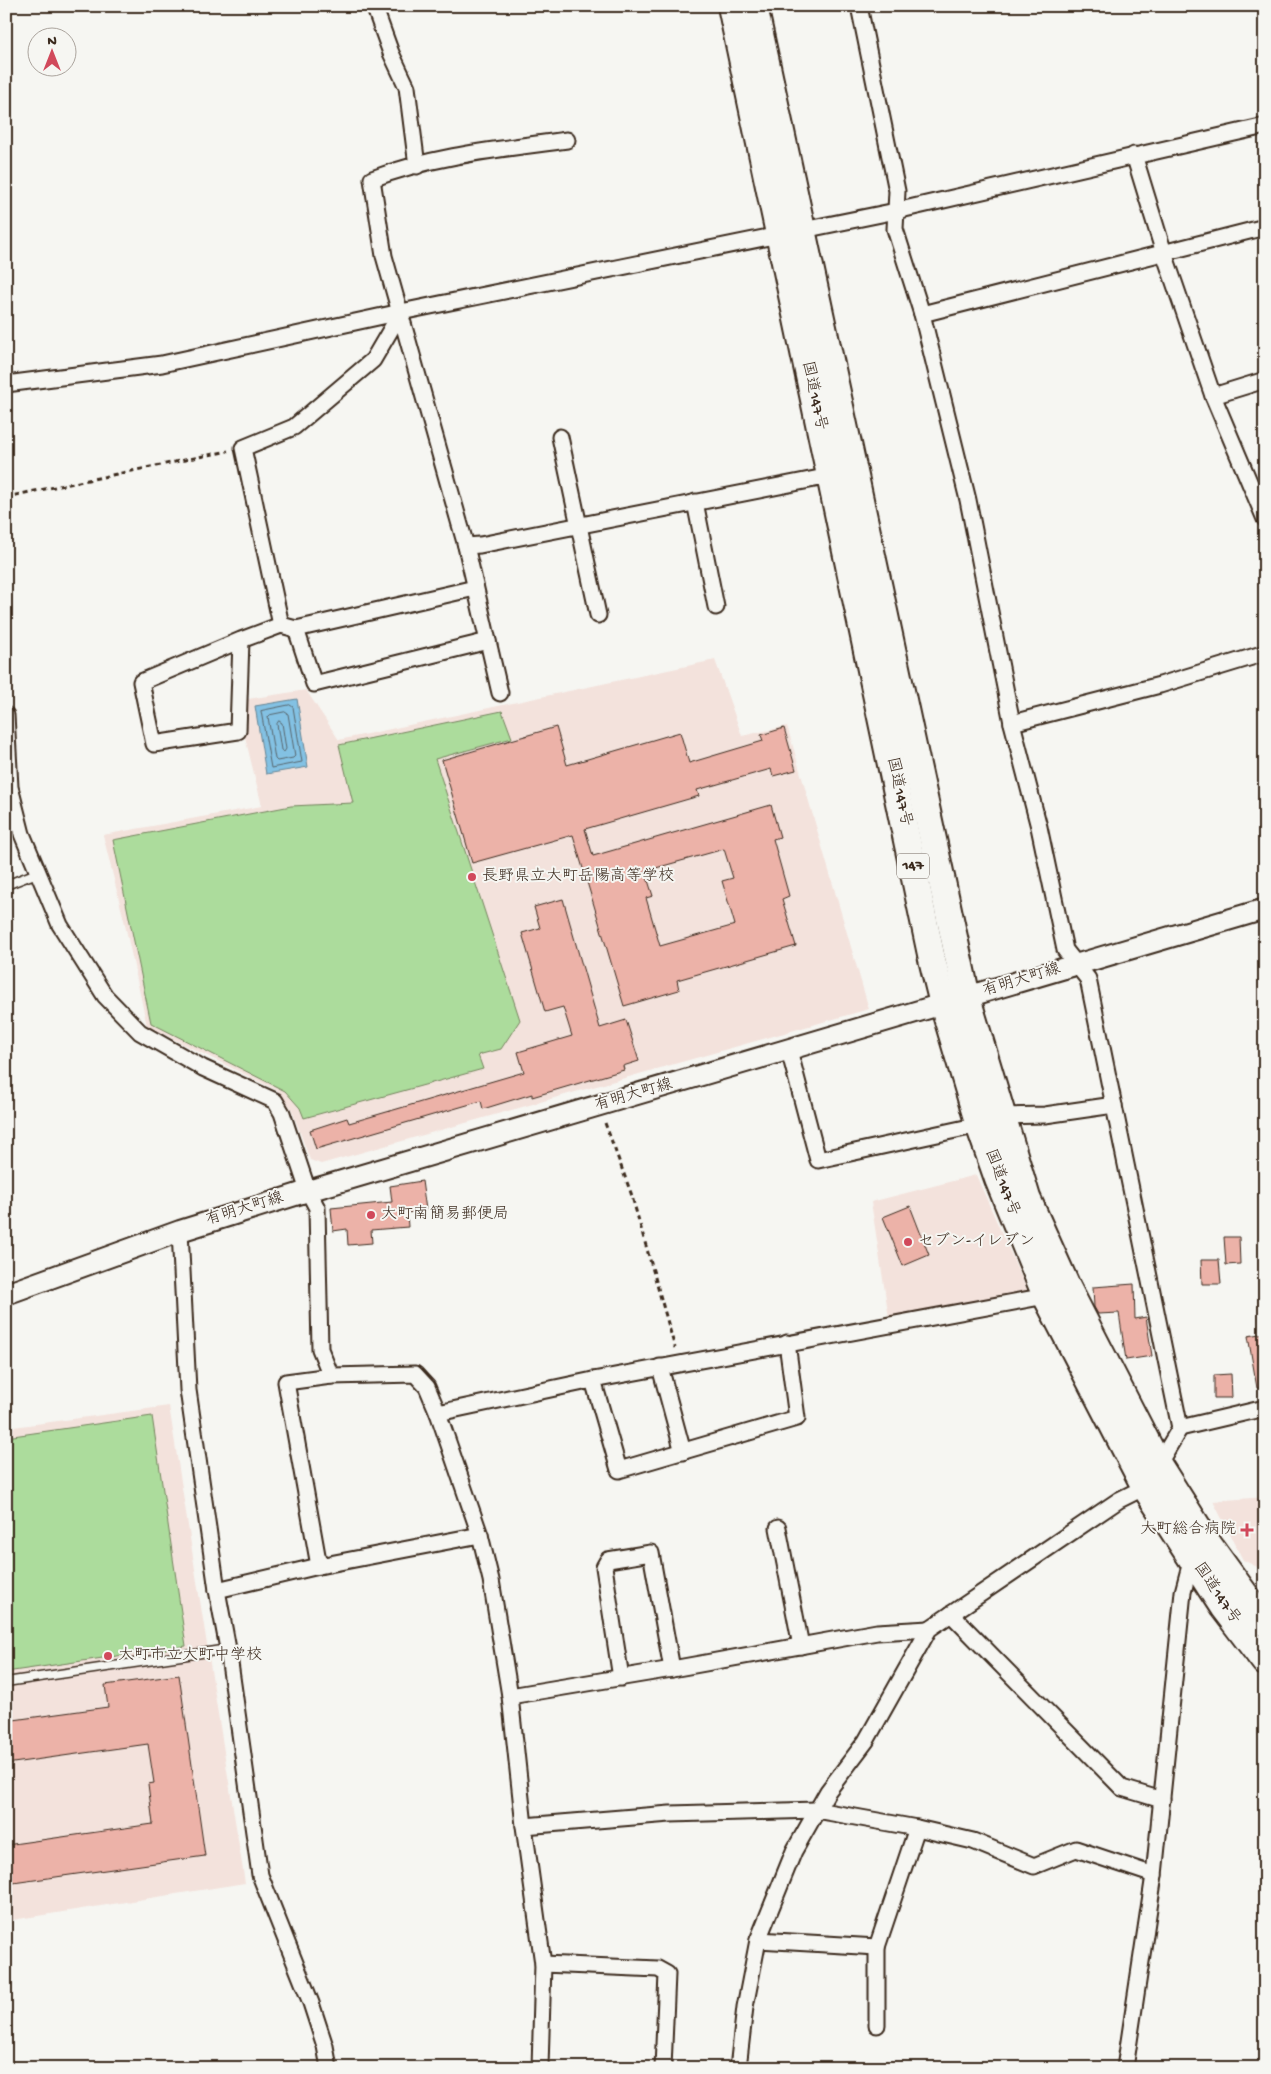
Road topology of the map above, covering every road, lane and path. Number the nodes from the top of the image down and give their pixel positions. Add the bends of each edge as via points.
1 (374, 6) edge
2 (731, 6) edge
3 (754, 6) edge
4 (859, 6) edge
5 (1265, 126) edge
6 (567, 140) dead end
7 (1134, 155) junction
8 (417, 166) junction
9 (896, 212) junction
10 (1265, 227) edge
11 (790, 233) junction
12 (1164, 253) junction
13 (401, 312) junction
14 (922, 314) junction
15 (1265, 380) edge
16 (6, 384) edge
17 (1213, 396) junction
18 (560, 437) dead end
19 (243, 448) junction
20 (842, 473) junction
21 (6, 497) edge
22 (695, 502) junction
23 (1265, 519) edge
24 (578, 525) junction
25 (466, 546) junction
26 (475, 588) junction
27 (716, 607) dead end
28 (598, 615) dead end
29 (281, 625) junction
30 (296, 629) junction
31 (241, 640) junction
32 (488, 641) junction
33 (1265, 653) edge
34 (500, 693) dead end
35 (6, 715) edge
36 (1012, 723) junction
37 (37, 873) junction
38 (6, 885) edge
39 (1265, 909) edge
40 (1076, 964) junction
41 (955, 1001) junction
42 (789, 1050) junction
43 (1114, 1105) junction
44 (599, 1106) junction
45 (990, 1121) junction
46 (308, 1191) junction
47 (180, 1231) junction
48 (6, 1294) edge
49 (1046, 1296) junction
50 (787, 1343) junction
51 (679, 1363) junction
52 (660, 1367) junction
53 (331, 1376) junction
54 (593, 1380) junction
55 (1265, 1408) edge
56 (438, 1413) junction
57 (1180, 1428) junction
58 (683, 1452) junction
59 (1158, 1466) junction
60 (1145, 1487) junction
61 (778, 1528) dead end
62 (480, 1535) junction
63 (1201, 1551) junction
64 (319, 1566) junction
65 (217, 1590) junction
66 (952, 1614) junction
67 (1265, 1622) edge
68 (929, 1630) junction
69 (801, 1646) junction
70 (228, 1649) junction
71 (1265, 1662) edge
72 (672, 1669) junction
73 (621, 1678) junction
74 (6, 1682) edge
75 (510, 1696) junction
76 (1162, 1800) junction
77 (816, 1810) junction
78 (524, 1826) junction
79 (917, 1828) junction
80 (1154, 1876) junction
81 (758, 1940) junction
82 (877, 1947) junction
83 (543, 1964) junction
84 (877, 2025) dead end
85 (329, 2068) edge
86 (540, 2068) edge
87 (664, 2068) edge
88 (738, 2068) edge
89 (1125, 2068) edge

1 - 8 street via 407,87
2 - 11 highway, 国道147号 / 147
3 - 11 highway, 国道147号 / 147
4 - 9 street via 897,191
5 - 7 street
6 - 8 street via 469,154
7 - 9 street
7 - 12 street
8 - 13 street via 372,179 384,256
9 - 11 street
9 - 14 street via 895,230
10 - 12 street
11 - 13 street
11 - 20 highway, 国道147号 / 147
12 - 14 street
12 - 17 street
13 - 16 street via 162,364
13 - 19 street via 373,360 294,427
13 - 25 street
14 - 36 street via 968,500
15 - 17 street
17 - 23 street
18 - 24 street
19 - 21 path
19 - 29 street
20 - 22 street
20 - 41 highway, 国道147号 / 147
22 - 24 street
22 - 27 street
24 - 25 street
24 - 28 street
25 - 26 street
26 - 30 street
26 - 32 street
29 - 30 street
29 - 31 street
30 - 32 street via 314,684
31 - 31 street via 142,682 154,744 238,731
32 - 34 street
33 - 36 street via 1160,685
35 - 37 street via 10,787 22,834
36 - 40 street via 1039,827 1065,950
37 - 38 lane
37 - 46 street via 60,925 105,996 140,1032 203,1068 275,1101
39 - 40 main road, 有明大町線
40 - 41 main road, 有明大町線
40 - 43 street via 1088,979
41 - 42 main road, 有明大町線
41 - 45 highway, 国道147号 / 147
42 - 44 main road, 有明大町線
42 - 45 street via 818,1160
43 - 45 street
43 - 57 street
44 - 46 main road, 有明大町線
44 - 51 path via 632,1193
45 - 49 highway, 国道147号 / 147 via 998,1179
45 - 59 highway, 国道147号 / 147 via 1066,1287
46 - 47 main road, 有明大町線
46 - 53 street via 317,1208 320,1349
47 - 48 main road, 有明大町線
47 - 65 street via 188,1390
49 - 50 street
49 - 60 highway, 国道147号 / 147
50 - 51 street
50 - 58 street via 797,1418
51 - 52 street
52 - 54 street
52 - 58 street
53 - 56 street via 415,1374 427,1387
53 - 64 street via 286,1382
54 - 56 street
54 - 58 street via 619,1470
55 - 57 street
56 - 62 street
57 - 59 street
59 - 60 street
59 - 63 highway, 国道147号 / 147
60 - 63 highway, 国道147号 / 147
60 - 66 street via 1119,1500
61 - 69 street
62 - 64 street
62 - 75 street via 491,1580
63 - 67 highway, 国道147号 / 147
63 - 71 highway, 国道147号 / 147 via 1224,1607
63 - 76 street via 1182,1592
64 - 65 street
65 - 70 street
66 - 68 street
66 - 76 street via 1122,1788
68 - 69 street via 877,1632
68 - 77 street via 866,1741
69 - 72 street
70 - 74 lane
70 - 85 street via 260,1875 311,2003
72 - 73 street
72 - 73 street via 651,1553 617,1558 608,1560 604,1567
73 - 75 street
75 - 78 street
76 - 80 street
77 - 78 street via 670,1814
77 - 79 street
77 - 81 street via 794,1852
78 - 83 street
79 - 80 street via 973,1841 1034,1866 1076,1849
79 - 82 street
80 - 89 street
81 - 82 street
81 - 88 street via 745,2007
82 - 84 street
83 - 86 street
83 - 87 street via 658,1969 667,1974

